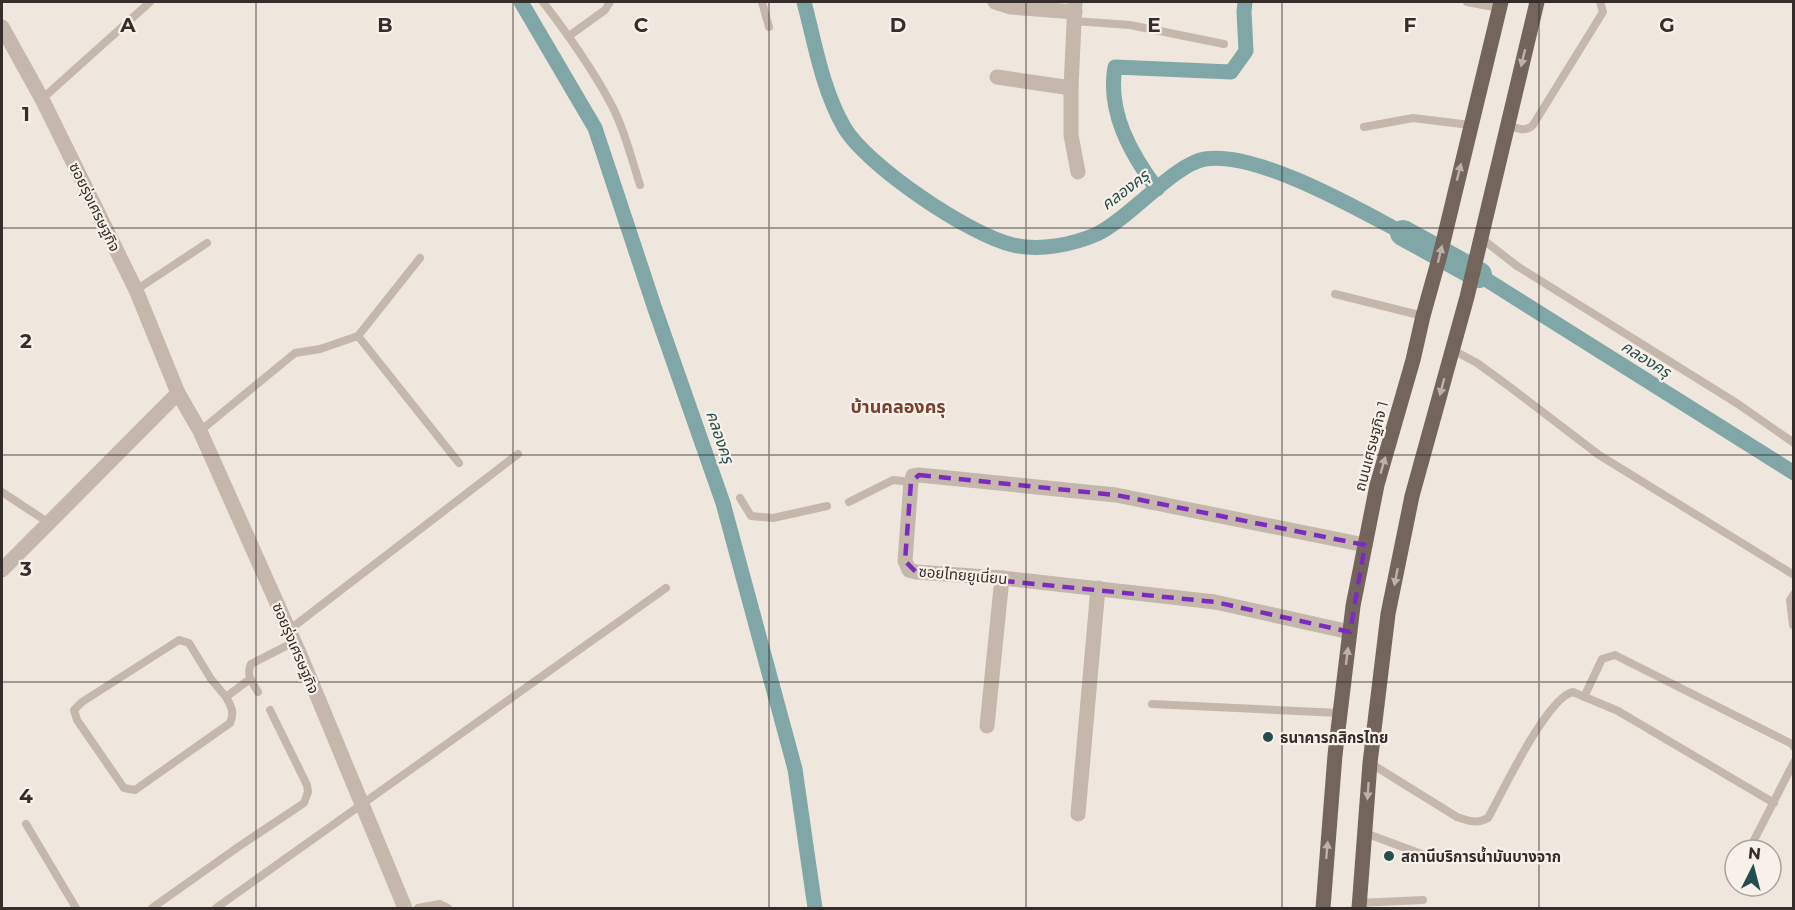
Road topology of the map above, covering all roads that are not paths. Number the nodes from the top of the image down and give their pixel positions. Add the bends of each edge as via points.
1 (150, 2) edge
2 (543, 2) edge
3 (610, 2) edge
4 (762, 2) edge
5 (995, 2) edge
6 (1467, 2) edge
7 (1537, 2) edge
8 (1600, 2) edge
9 (1500, 5) edge
10 (1075, 12) edge
11 (2, 27) edge
12 (769, 27) dead end
13 (569, 36) junction
14 (1224, 44) dead end
15 (997, 77) dead end
16 (1071, 88) junction
17 (42, 99) junction
18 (1470, 125) junction
19 (1507, 125) junction
20 (1364, 127) dead end
21 (1078, 172) dead end
22 (640, 185) dead end
23 (1479, 242) junction
24 (207, 243) dead end
25 (420, 258) dead end
26 (136, 290) junction
27 (1335, 294) dead end
28 (1423, 316) junction
29 (358, 336) junction
30 (1453, 350) junction
31 (178, 393) junction
32 (200, 431) junction
33 (1794, 443) edge
34 (518, 454) dead end
35 (459, 463) dead end
36 (911, 482) junction
37 (2, 492) edge
38 (740, 498) dead end
39 (849, 502) dead end
40 (827, 506) dead end
41 (49, 523) junction
42 (1365, 545) junction
43 (2, 570) edge
44 (1794, 575) edge
45 (1002, 578) junction
46 (666, 588) dead end
47 (1098, 588) junction
48 (1794, 594) edge
49 (1793, 625) edge
50 (1350, 632) junction
51 (291, 636) junction
52 (250, 679) junction
53 (258, 692) dead end
54 (226, 697) junction
55 (1584, 697) junction
56 (1152, 704) dead end
57 (270, 710) dead end
58 (1340, 713) junction
59 (987, 726) dead end
60 (1794, 747) edge
61 (1794, 762) edge
62 (1370, 763) junction
63 (1774, 803) junction
64 (361, 807) junction
65 (1078, 814) dead end
66 (26, 824) dead end
67 (1365, 833) junction
68 (1755, 838) edge
69 (1426, 856) dead end
70 (1423, 900) dead end
71 (1360, 907) edge
72 (76, 909) edge
73 (152, 909) edge
74 (216, 909) edge
75 (405, 909) edge
76 (418, 909) edge
77 (448, 909) edge
78 (1323, 909) edge

1 - 17 lane
2 - 13 lane
3 - 13 lane
4 - 12 lane
5 - 10 street
6 - 9 lane
7 -> 19 main road
8 - 19 lane via 1603,12 1533,125 1520,130
9 - 18 main road, ถนนเศรษฐกิจ 1
10 - 14 lane
10 - 16 street
11 - 17 street, ซอยรุ่งเศรษฐกิจ
13 - 22 lane via 610,103 626,138
15 - 16 street
16 - 21 street via 1071,135
17 - 26 street, ซอยรุ่งเศรษฐกิจ
18 - 20 lane via 1413,118
28 -> 18 main road, ถนนเศรษฐกิจ 1
19 - 23 main road
23 - 30 main road
23 - 33 lane
24 - 26 lane
25 - 29 lane
26 - 31 street, ซอยรุ่งเศรษฐกิจ
27 - 28 lane
42 -> 28 main road, ถนนเศรษฐกิจ 1 via 1377,485
29 - 32 lane via 295,353
29 - 35 lane
30 - 44 lane via 1510,387 1599,455
30 -> 62 main road via 1412,496 1388,614
31 - 32 street, ซอยรุ่งเศรษฐกิจ
31 - 41 street
32 - 51 street, ซอยรุ่งเศรษฐกิจ
34 - 51 lane
36 - 39 lane via 892,480
36 - 42 street via 920,475 1116,495
36 - 45 street, ซอยไทยยูเนี่ยน via 905,561 909,570
37 - 41 lane
38 - 40 lane via 752,516 773,518
41 - 43 street
42 - 50 main road, ถนนเศรษฐกิจ 1
45 - 47 street, ซอยไทยยูเนี่ยน
45 - 59 street
46 - 64 lane
47 - 50 street, ซอยไทยยูเนี่ยน via 1215,602
47 - 65 street
48 - 49 lane via 1790,600
58 -> 50 main road, ถนนเศรษฐกิจ 1
51 - 52 lane via 251,664
51 - 64 street, ซอยรุ่งเศรษฐกิจ
52 - 53 lane
52 - 54 lane
54 - 54 lane via 232,710 230,723 135,790 124,788 74,710 179,640 189,643
55 - 60 lane via 1602,659 1615,655
55 - 62 lane via 1573,692 1562,697 1530,739 1488,818 1482,821 1457,817
55 - 63 lane via 1618,711
56 - 58 lane
57 - 73 lane via 307,785 304,803
78 -> 58 main road, ถนนเศรษฐกิจ 1
61 - 63 lane
62 -> 67 main road
63 - 68 lane
64 - 74 lane
64 - 75 street, ซอยรุ่งเศรษฐกิจ
66 - 72 lane
67 - 69 lane
67 - 71 main road
70 - 71 lane
76 - 77 lane via 440,904

